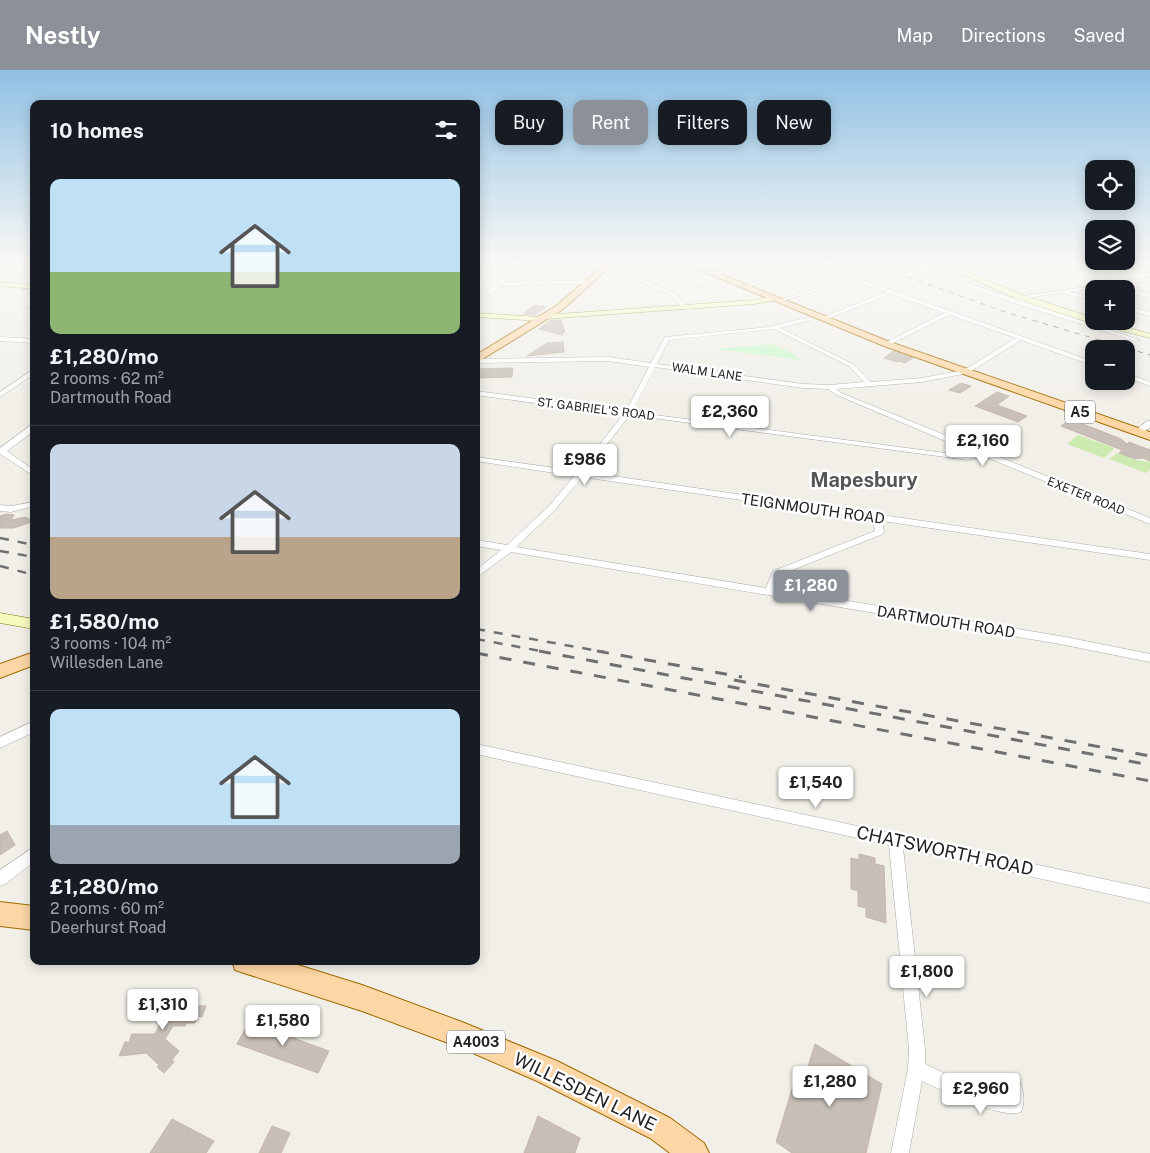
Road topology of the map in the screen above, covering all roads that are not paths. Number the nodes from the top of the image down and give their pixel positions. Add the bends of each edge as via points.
1 (551, 313) edge
2 (621, 313) edge
3 (808, 313) edge
4 (839, 313) edge
5 (948, 313) joint
6 (1049, 313) edge
7 (1063, 313) edge
8 (1067, 313) edge
9 (480, 315) edge
10 (1056, 315) junction
11 (543, 318) junction
12 (809, 318) dead end
13 (1085, 318) edge
14 (823, 319) junction
15 (776, 328) junction
16 (1128, 330) edge
17 (1150, 336) edge
18 (1021, 338) junction
19 (0, 339) edge
20 (1137, 340) dead end
21 (30, 341) edge
22 (887, 344) junction
23 (480, 357) edge
24 (480, 360) edge
25 (1085, 361) edge
26 (653, 364) junction
27 (966, 372) junction
28 (30, 374) edge
29 (1135, 378) edge
30 (869, 384) junction
31 (1150, 384) edge
32 (830, 387) junction
33 (480, 394) edge
34 (0, 395) edge
35 (628, 413) junction
36 (1150, 423) edge
37 (30, 430) edge
38 (1144, 434) edge
39 (1, 451) edge
40 (982, 454) junction
41 (480, 460) edge
42 (30, 471) edge
43 (580, 474) junction
44 (30, 504) edge
45 (0, 508) edge
46 (877, 518) junction
47 (1150, 522) edge
48 (480, 544) edge
49 (508, 548) junction
50 (1150, 558) edge
51 (480, 572) edge
52 (770, 592) junction
53 (0, 618) edge
54 (30, 623) edge
55 (1150, 658) edge
56 (30, 660) edge
57 (0, 671) edge
58 (30, 728) edge
59 (0, 743) edge
60 (480, 750) edge
61 (895, 840) junction
62 (30, 856) edge
63 (0, 879) edge
64 (1150, 896) edge
65 (0, 914) edge
66 (30, 918) edge
67 (257, 965) edge
68 (916, 1069) junction
69 (1014, 1090) dead end
70 (694, 1153) edge
71 (900, 1153) edge

1 - 11 main road
2 - 11 street
3 - 14 main road, A5
4 - 14 street
5 - 18 street
5 - 22 street
6 - 10 street
7 - 10 street
8 - 13 street
9 - 11 street
10 - 20 street
11 - 23 main road
12 - 15 street
14 - 22 main road, A5
15 - 26 street via 667,338
15 - 30 street via 851,365
16 - 17 street
18 - 25 street
18 - 27 street
19 - 21 street
22 - 27 main road, A5
24 - 26 street, WALM LANE via 593,358
26 - 32 street, WALM LANE
26 - 35 street
27 - 30 street, WALM LANE via 922,380
27 - 38 main road, A5
28 - 34 street
29 - 31 street
30 - 32 street, WALM LANE
32 - 40 street, EXETER ROAD via 839,394
33 - 35 street, ST. GABRIEL'S ROAD
35 - 40 street, ST. GABRIEL'S ROAD via 968,458
35 - 43 street
36 - 38 street
37 - 39 street
39 - 42 street
40 - 47 street, EXETER ROAD
41 - 43 street, TEIGNMOUTH ROAD
43 - 46 street, TEIGNMOUTH ROAD
43 - 49 street via 552,508
44 - 45 street via 11,509
46 - 50 street, TEIGNMOUTH ROAD
46 - 52 street via 880,532 776,573
48 - 49 street, DARTMOUTH ROAD
49 - 51 street
49 - 52 street, DARTMOUTH ROAD
52 - 55 street, DARTMOUTH ROAD
53 - 54 street
56 - 57 main road
58 - 59 street
60 - 61 street, CHATSWORTH ROAD
61 - 64 street, CHATSWORTH ROAD
61 - 68 street via 917,1048
62 - 63 street
65 - 66 main road
67 - 70 main road, WILLESDEN LANE / A4003 via 362,998 547,1071 660,1128
68 - 69 street via 966,1093 1015,1106
68 - 71 street

